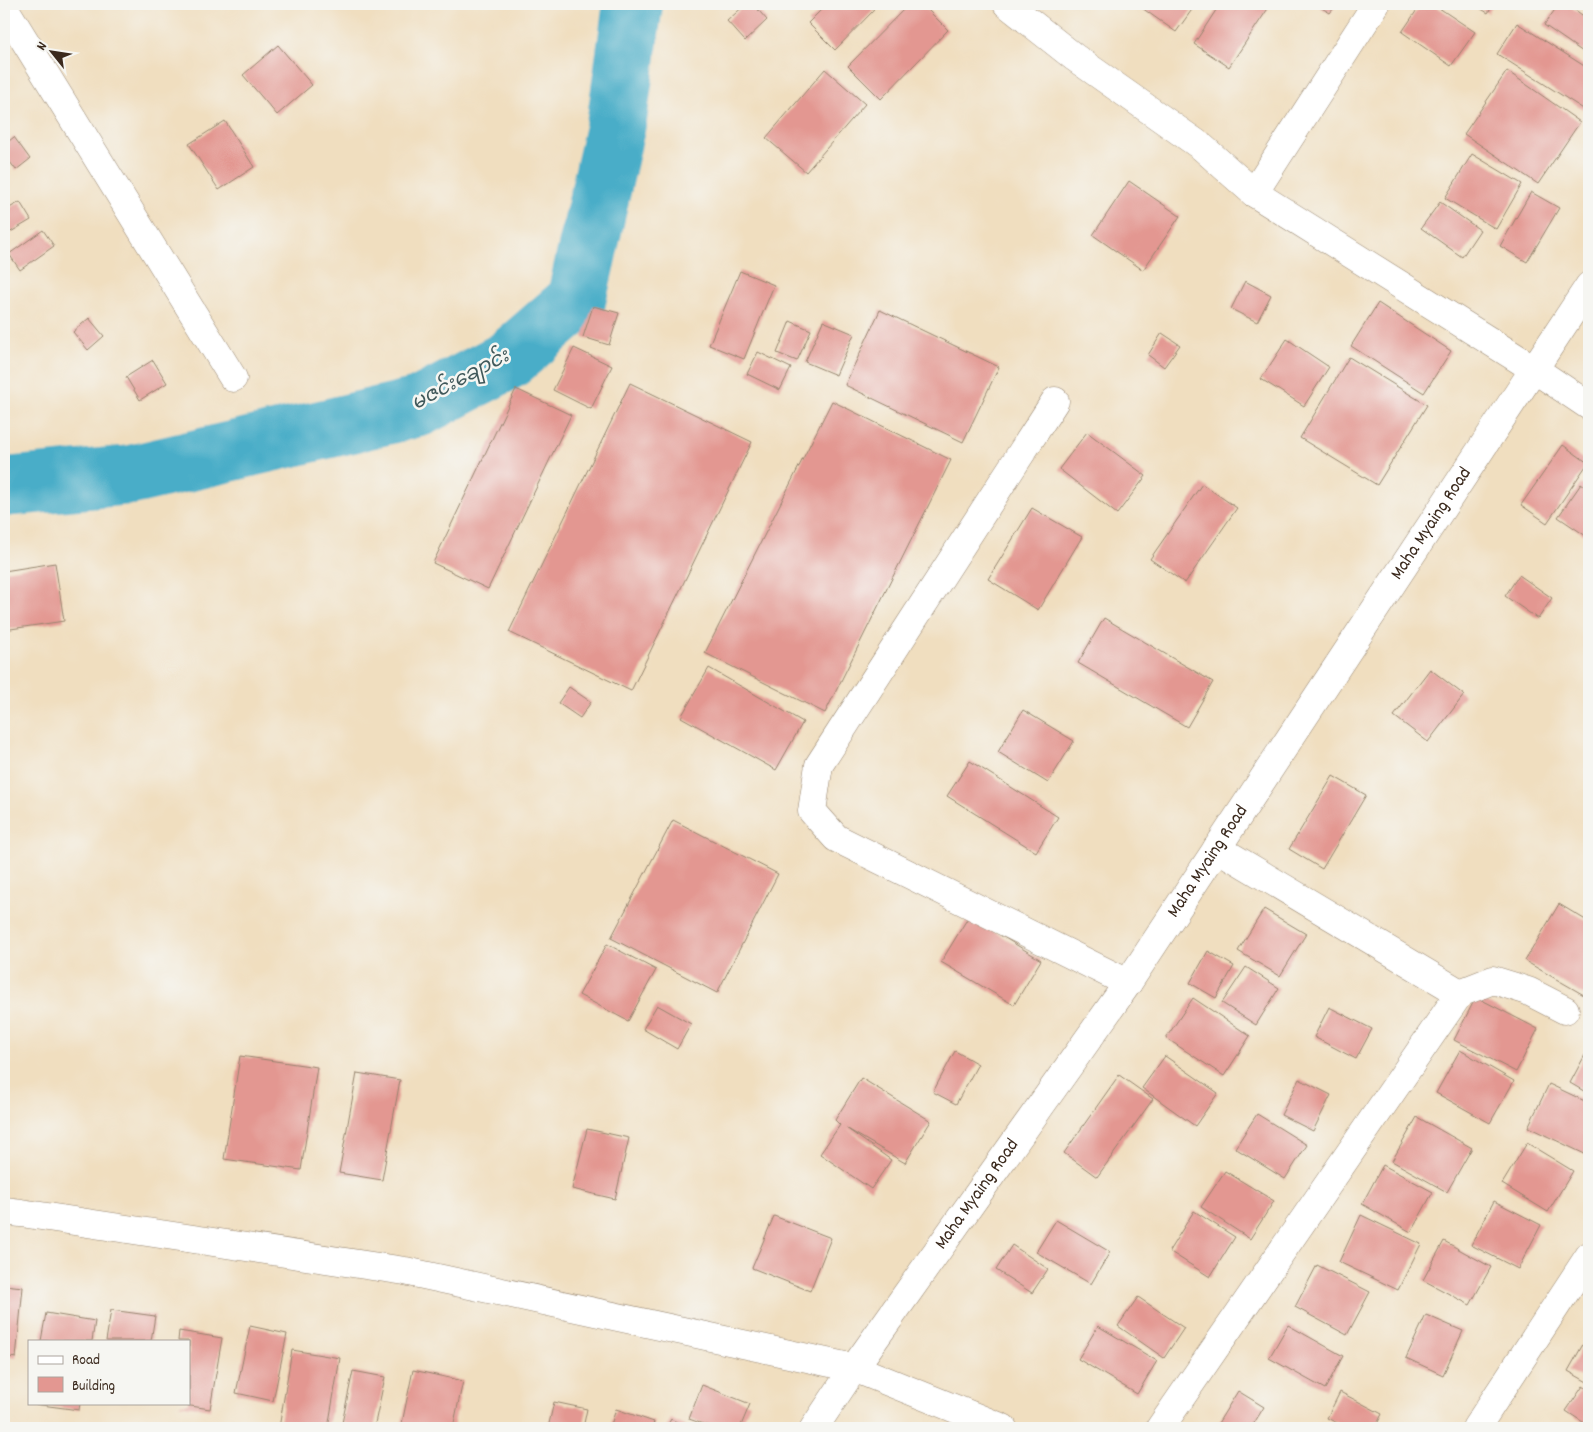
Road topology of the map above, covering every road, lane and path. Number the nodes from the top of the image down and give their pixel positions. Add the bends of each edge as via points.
1 (1007, 4) edge
2 (1376, 4) edge
3 (4, 7) edge
4 (1254, 193) junction
5 (1589, 286) edge
6 (1534, 369) junction
7 (233, 378) dead end
8 (1055, 401) dead end
9 (1589, 406) edge
10 (1217, 848) junction
11 (1128, 983) junction
12 (1460, 993) junction
13 (1565, 1010) dead end
14 (4, 1211) edge
15 (1589, 1256) edge
16 (854, 1368) junction
17 (814, 1428) edge
18 (1003, 1428) edge
19 (1160, 1428) edge
20 (1476, 1428) edge

1 - 4 street via 1074,57 1202,147
2 - 4 street
3 - 7 street
4 - 6 street
5 - 6 street, Maha Myaing Road
6 - 9 street
6 - 10 street, Maha Myaing Road
8 - 11 street via 819,765 812,811 836,838
10 - 11 street, Maha Myaing Road
10 - 12 street
11 - 16 street, Maha Myaing Road
12 - 13 street via 1493,980 1528,991
12 - 19 street
14 - 16 street via 404,1271
15 - 20 street
16 - 17 street, Maha Myaing Road
16 - 18 street

